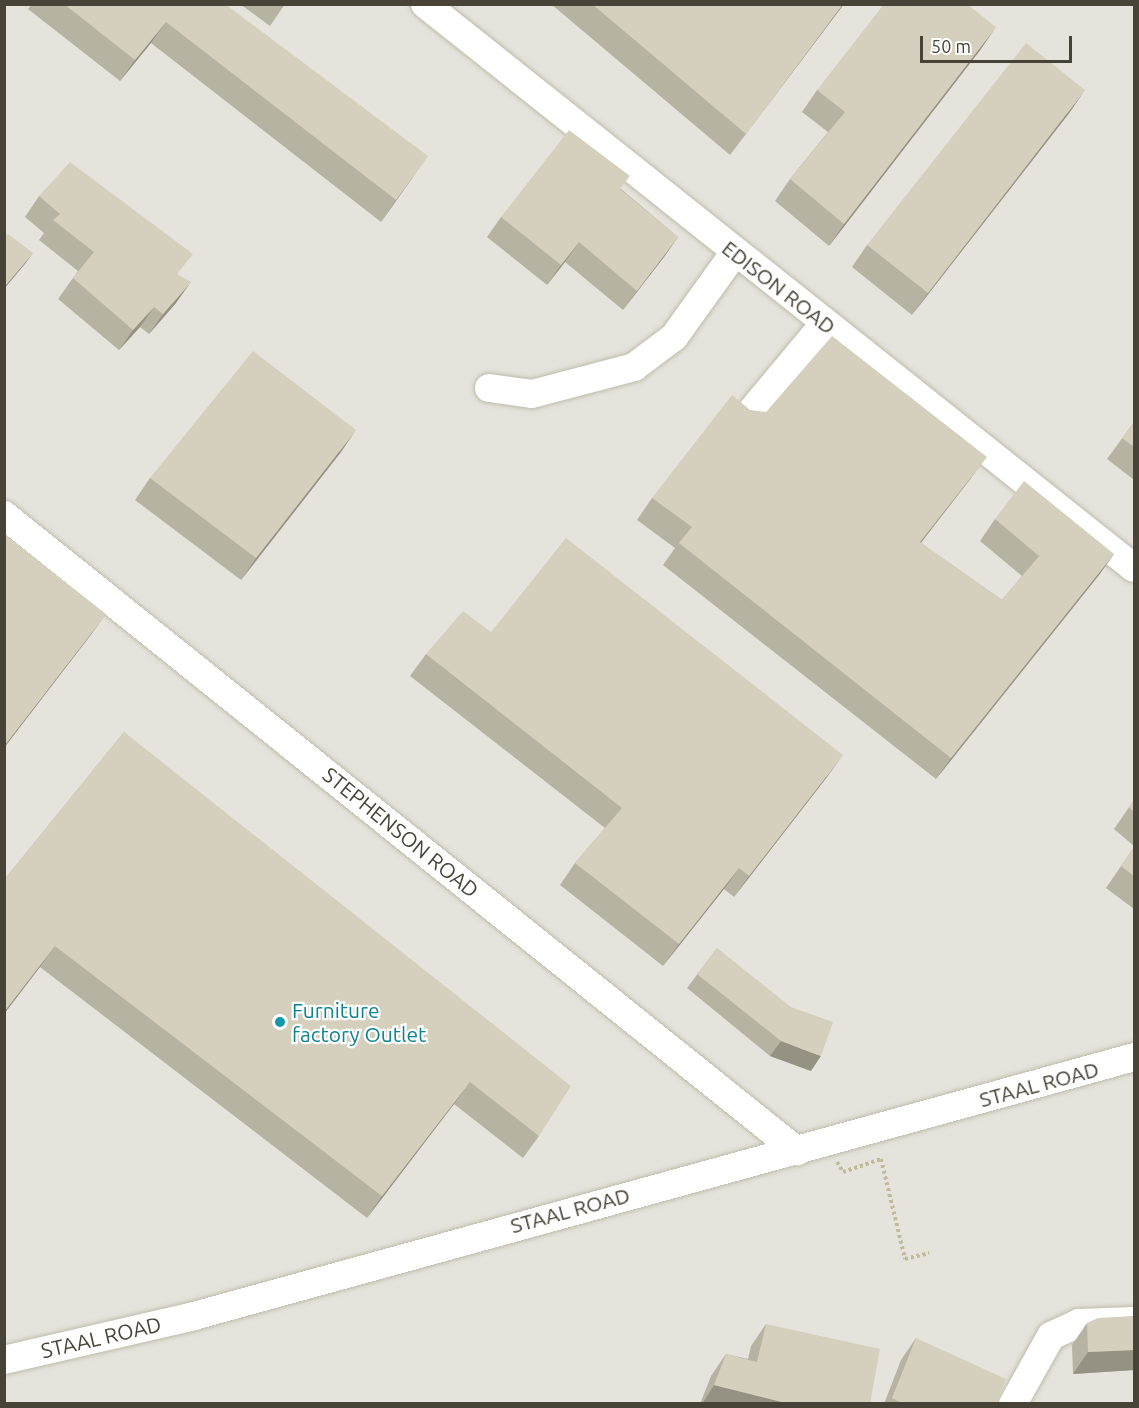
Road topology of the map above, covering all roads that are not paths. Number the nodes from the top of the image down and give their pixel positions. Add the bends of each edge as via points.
1 (425, 4) edge
2 (735, 252) junction
3 (825, 323) junction
4 (489, 388) dead end
5 (745, 419) edge
6 (4, 515) edge
7 (1134, 568) edge
8 (1134, 1058) edge
9 (797, 1151) junction
10 (1134, 1321) edge
11 (4, 1360) edge
12 (1014, 1404) edge

1 - 2 street, EDISON ROAD
2 - 3 street, EDISON ROAD
2 - 4 street via 674,337 634,367 532,393
3 - 5 street
3 - 7 street, EDISON ROAD
6 - 9 street, STEPHENSON ROAD
8 - 9 street, STAAL ROAD
9 - 11 street, STAAL ROAD via 194,1316
10 - 12 street via 1079,1323 1052,1336

